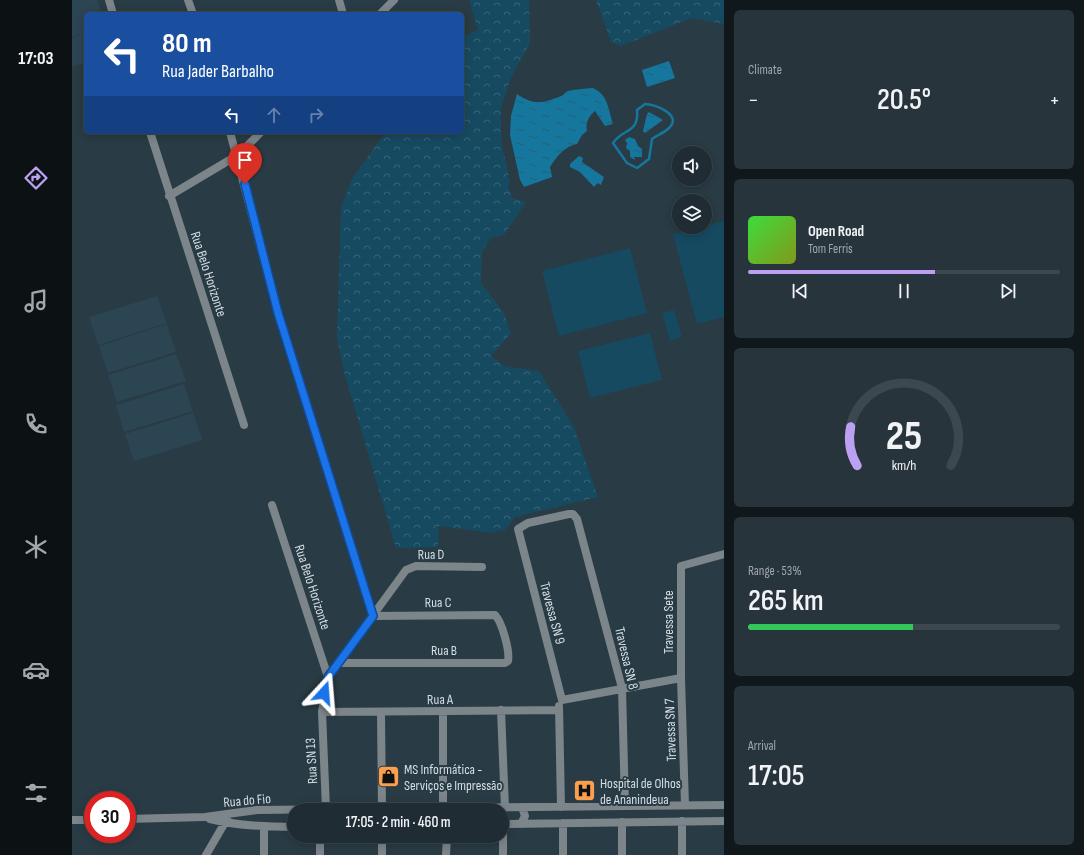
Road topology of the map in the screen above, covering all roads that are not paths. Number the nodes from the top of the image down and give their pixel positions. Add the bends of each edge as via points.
1 (109, 0) edge
2 (188, 0) edge
3 (339, 0) edge
4 (394, 0) edge
5 (112, 12) edge
6 (192, 12) edge
7 (342, 12) edge
8 (382, 12) edge
9 (151, 134) edge
10 (231, 134) edge
11 (259, 134) edge
12 (238, 155) junction
13 (169, 196) junction
14 (244, 425) dead end
15 (272, 505) dead end
16 (518, 532) joint
17 (724, 554) edge
18 (482, 567) dead end
19 (373, 616) junction
20 (500, 621) joint
21 (339, 663) junction
22 (328, 677) junction
23 (681, 678) junction
24 (622, 688) junction
25 (562, 700) junction
26 (501, 710) junction
27 (559, 710) junction
28 (322, 712) junction
29 (443, 712) junction
30 (381, 713) junction
31 (326, 803) edge
32 (382, 803) edge
33 (444, 803) edge
34 (505, 803) edge
35 (685, 805) junction
36 (724, 805) edge
37 (625, 806) junction
38 (522, 807) junction
39 (539, 807) junction
40 (560, 807) junction
41 (509, 808) edge
42 (287, 810) edge
43 (229, 814) junction
44 (205, 817) junction
45 (136, 819) edge
46 (72, 820) edge
47 (84, 820) edge
48 (682, 821) junction
49 (724, 821) edge
50 (622, 822) junction
51 (226, 823) junction
52 (563, 823) junction
53 (509, 824) edge
54 (521, 824) junction
55 (539, 824) junction
56 (264, 827) junction
57 (287, 827) edge
58 (320, 843) edge
59 (382, 843) edge
60 (447, 843) edge
61 (503, 843) edge
62 (206, 855) edge
63 (264, 855) edge
64 (320, 855) edge
65 (382, 855) edge
66 (446, 855) edge
67 (503, 855) edge
68 (563, 855) edge
69 (622, 855) edge
70 (682, 855) edge

1 - 5 street
2 - 6 street
3 - 7 street
4 - 8 street
9 - 13 street, Rua Belo Horizonte
10 - 12 street
11 - 12 street
12 - 13 street
12 - 19 street via 278,313
13 - 14 street, Rua Belo Horizonte
15 - 22 street, Rua Belo Horizonte
16 - 24 street, Travessa SN 8 via 522,525 563,514 573,514 577,519
16 - 25 street, Travessa SN 9
17 - 23 street, Travessa Sete via 681,566
18 - 19 street, Rua D via 409,568
19 - 20 street, Rua C via 495,615
19 - 21 street, Rua D
20 - 21 street, Rua B via 508,655 508,661 505,663
21 - 22 street, Rua D
22 - 28 street, Rua D
23 - 24 street
23 - 35 street, Travessa SN 7
24 - 25 street
24 - 37 street, Travessa SN 8
25 - 27 street
26 - 27 street, Rua A
26 - 29 street, Rua A
26 - 34 street
27 - 40 street
28 - 30 street, Rua A
28 - 31 street, Rua SN 13
29 - 30 street, Rua A
29 - 33 street
30 - 32 street
35 - 36 street, Rua do Fio
35 - 37 street, Rua do Fio
37 - 40 street, Rua do Fio
38 - 39 street, Rua do Fio
38 - 41 street, Rua do Fio
38 - 54 street via 525,816
39 - 40 street, Rua do Fio
39 - 55 street via 536,815
42 - 43 street, Rua do Fio
43 - 44 street, Rua do Fio
43 - 51 street
44 - 45 street, Rua do Fio
44 - 51 street, Rua do Fio
46 - 47 street
48 - 49 street
48 - 50 street
48 - 70 street
50 - 52 street
50 - 69 street
51 - 56 street, Rua do Fio
51 - 62 street
52 - 55 street
52 - 68 street
53 - 54 street
54 - 55 street
56 - 57 street, Rua do Fio
56 - 63 street
58 - 64 street
59 - 65 street
60 - 66 street
61 - 67 street

